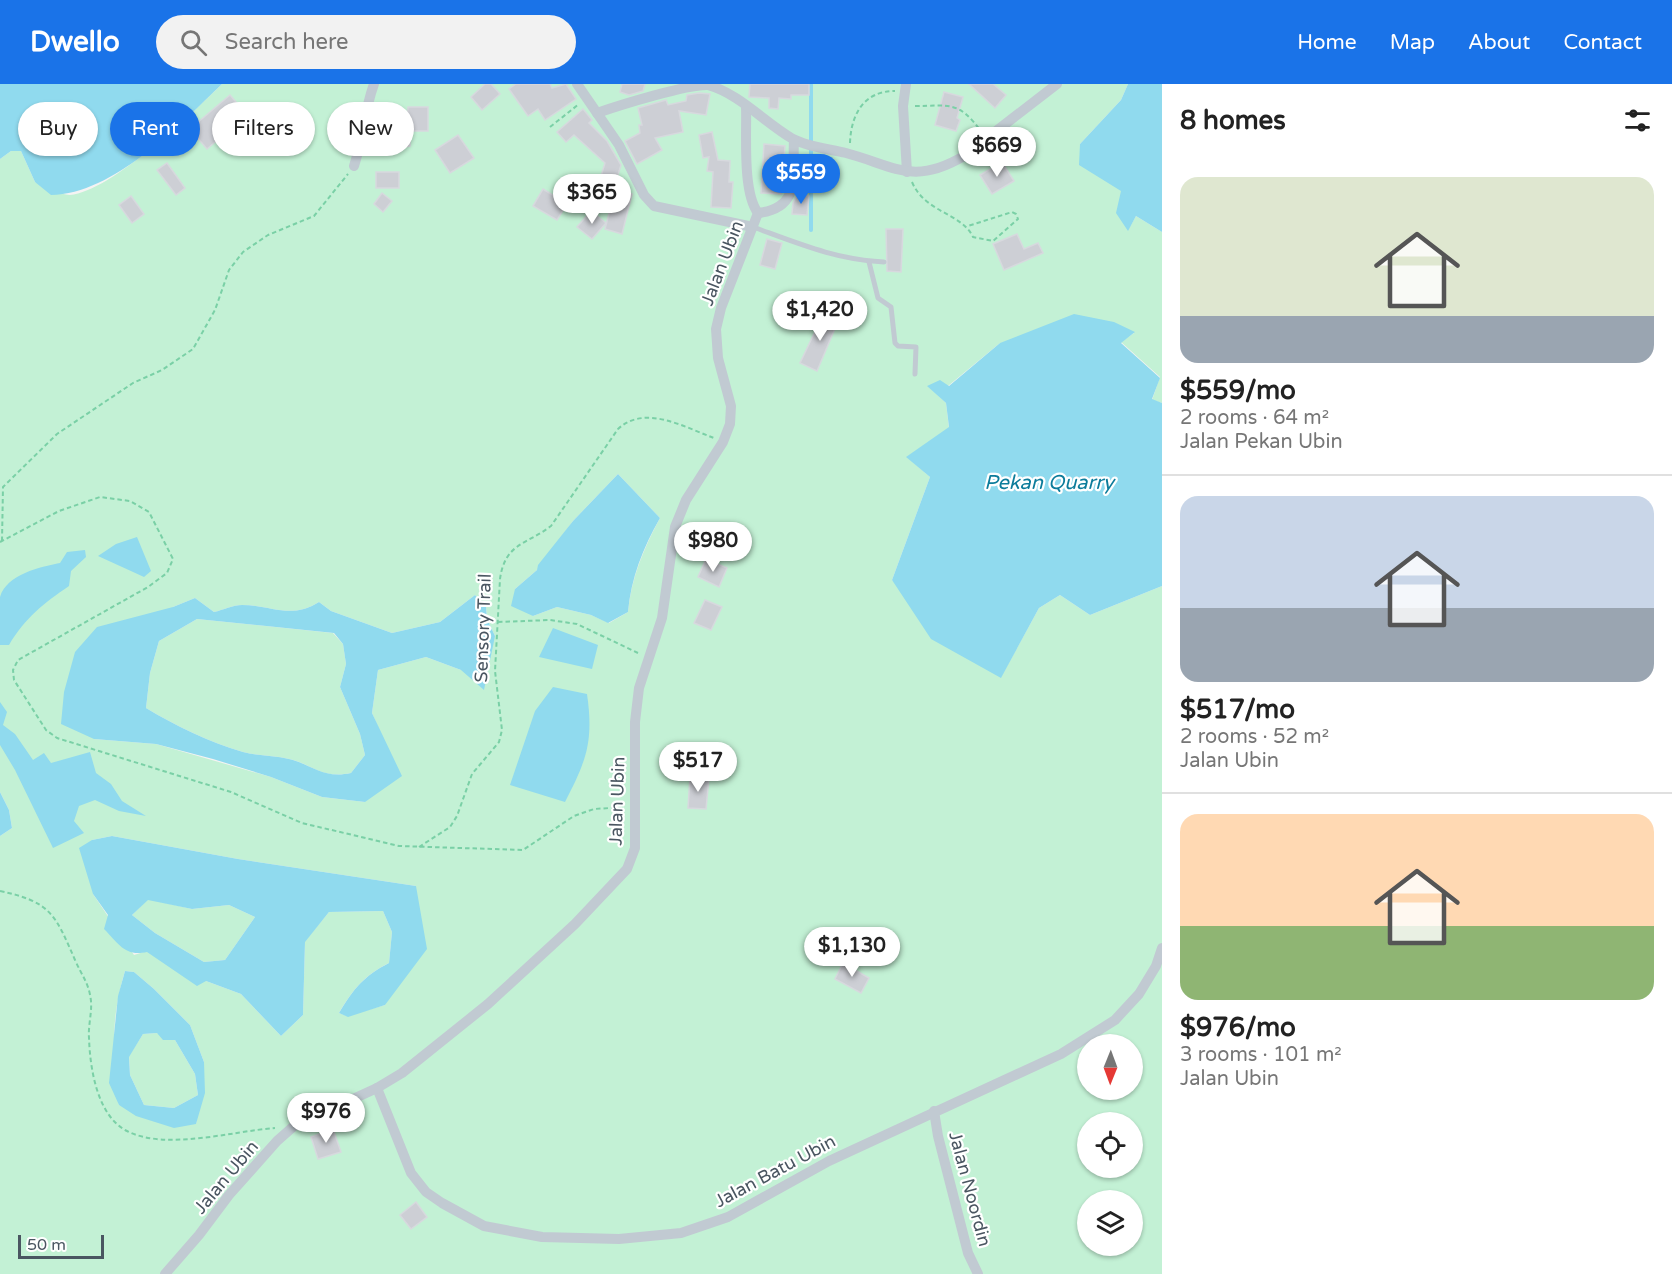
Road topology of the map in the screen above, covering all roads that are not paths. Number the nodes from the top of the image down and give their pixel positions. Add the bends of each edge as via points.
1 (374, 84) edge
2 (577, 84) edge
3 (1057, 84) edge
4 (905, 88) edge
5 (746, 106) junction
6 (597, 113) junction
7 (794, 140) junction
8 (354, 166) road end
9 (908, 172) junction
10 (758, 213) junction
11 (753, 227) junction
12 (869, 262) junction
13 (884, 262) dead end
14 (915, 374) dead end
15 (1162, 948) edge
16 (377, 1088) junction
17 (934, 1111) junction
18 (165, 1274) edge
19 (978, 1274) edge

1 - 8 street
2 - 6 street
3 - 9 street via 949,165 926,172
4 - 9 street
5 - 6 street via 707,85 694,85
5 - 7 street
5 - 10 street via 749,190
6 - 11 street via 654,206
7 - 9 street
7 - 10 street via 790,198 781,208
10 - 11 street, Jalan Ubin
11 - 12 lane via 809,248
11 - 16 street, Jalan Ubin via 716,329 718,358 731,406 730,424 686,500 675,527 662,618 639,688 635,722 635,848 627,869 488,1004 402,1073
12 - 13 lane
12 - 14 lane via 878,298 891,307 895,343 916,347
15 - 17 street, Jalan Batu Ubin via 1139,994 1115,1020 1060,1054
16 - 17 street, Jalan Batu Ubin via 411,1173 426,1192 484,1226 542,1237 620,1239 681,1233 728,1217 829,1161
16 - 18 street, Jalan Ubin via 294,1126 229,1195
17 - 19 street, Jalan Noordin via 968,1253

